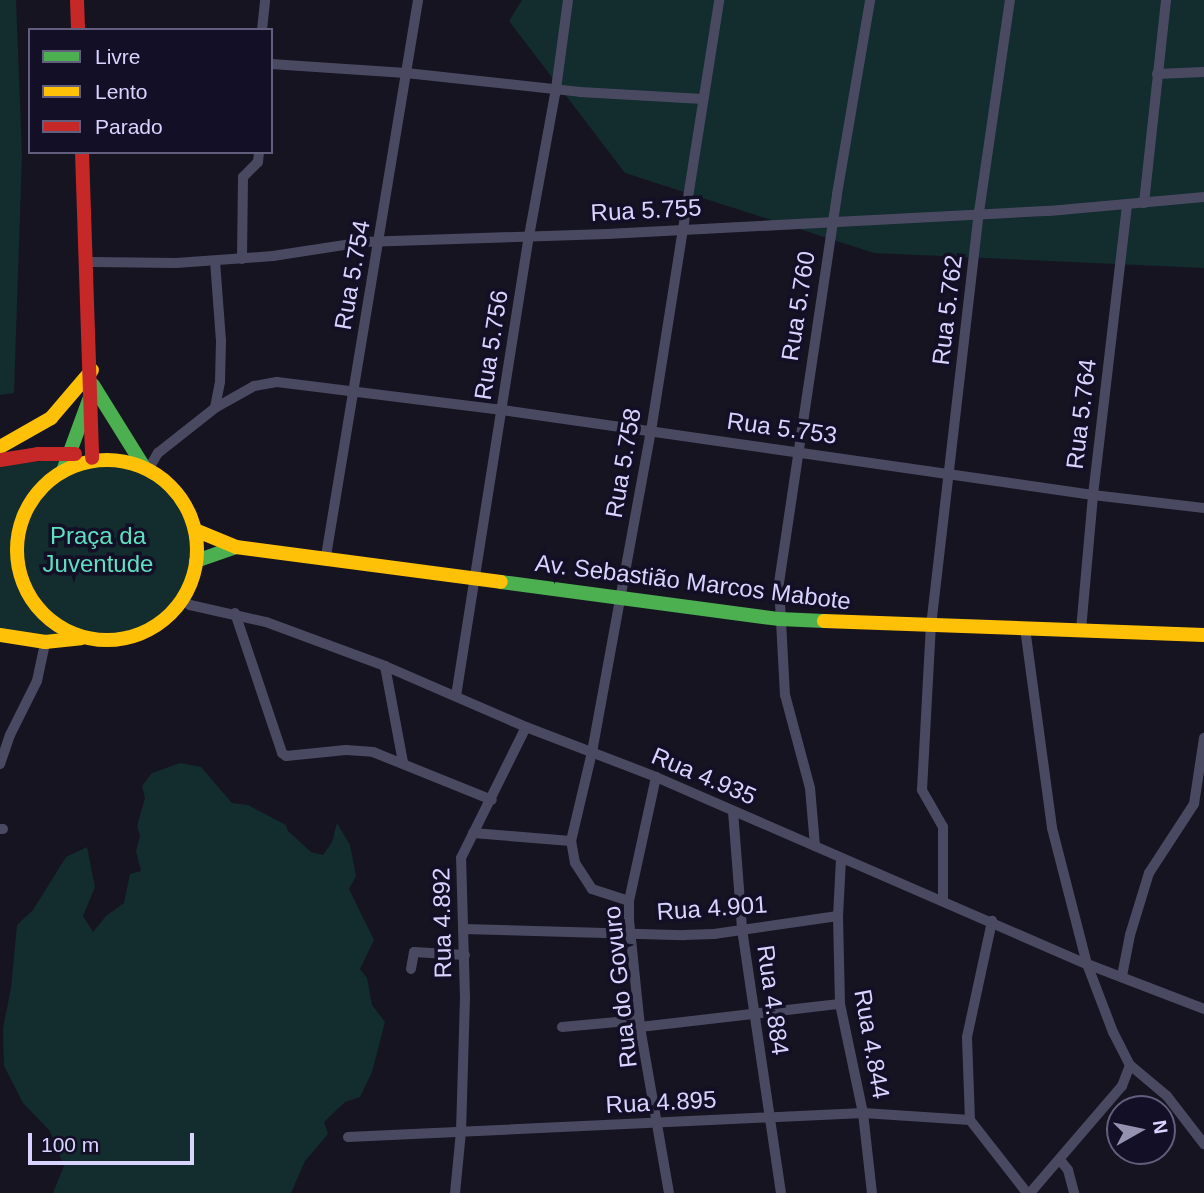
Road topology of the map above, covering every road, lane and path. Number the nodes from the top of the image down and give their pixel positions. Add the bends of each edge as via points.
1 (77, 0) edge
2 (84, 0) edge
3 (265, 0) edge
4 (418, 0) edge
5 (568, 0) edge
6 (719, 0) edge
7 (870, 0) edge
8 (1010, 0) edge
9 (1166, 0) edge
10 (78, 28) edge
11 (85, 28) edge
12 (262, 28) edge
13 (273, 64) edge
14 (1204, 72) edge
15 (407, 73) junction
16 (1157, 74) junction
17 (556, 89) junction
18 (703, 99) junction
19 (82, 154) edge
20 (88, 154) edge
21 (259, 154) edge
22 (1204, 197) edge
23 (1144, 203) junction
24 (1127, 204) junction
25 (979, 212) junction
26 (833, 221) junction
27 (684, 229) junction
28 (529, 236) junction
29 (380, 241) junction
30 (242, 259) junction
31 (215, 261) junction
32 (92, 262) junction
33 (93, 378) junction
34 (353, 392) junction
35 (215, 408) junction
36 (502, 410) junction
37 (651, 430) junction
38 (0, 447) edge
39 (798, 451) junction
40 (70, 453) junction
41 (97, 459) junction
42 (0, 460) edge
43 (146, 469) junction
44 (63, 471) junction
45 (948, 473) junction
46 (1093, 495) junction
47 (1204, 508) edge
48 (195, 530) junction
49 (236, 547) junction
50 (326, 556) junction
51 (196, 561) junction
52 (475, 578) junction
53 (619, 599) junction
54 (182, 600) junction
55 (235, 613) junction
56 (780, 619) junction
57 (931, 626) junction
58 (1025, 628) junction
59 (1081, 630) junction
60 (0, 635) edge
61 (1204, 635) edge
62 (93, 639) junction
63 (45, 642) junction
64 (385, 666) junction
65 (456, 696) junction
66 (526, 727) junction
67 (1204, 738) edge
68 (592, 752) junction
69 (402, 762) junction
70 (0, 764) edge
71 (656, 777) junction
72 (492, 800) junction
73 (733, 811) junction
74 (473, 833) junction
75 (571, 841) junction
76 (815, 846) junction
77 (841, 859) junction
78 (943, 900) junction
79 (629, 901) junction
80 (838, 916) junction
81 (992, 921) junction
82 (463, 929) junction
83 (743, 929) junction
84 (631, 933) junction
85 (465, 955) junction
86 (1087, 964) junction
87 (411, 969) dead end
88 (1122, 976) junction
89 (840, 1004) junction
90 (1204, 1009) edge
91 (754, 1016) junction
92 (640, 1023) junction
93 (562, 1027) dead end
94 (1130, 1065) junction
95 (863, 1113) junction
96 (768, 1116) junction
97 (970, 1121) junction
98 (660, 1123) junction
99 (461, 1132) junction
100 (348, 1137) dead end
101 (1204, 1144) edge
102 (1060, 1160) junction
103 (455, 1193) edge
104 (670, 1193) edge
105 (781, 1193) edge
106 (872, 1193) edge
107 (1029, 1193) edge
108 (1074, 1193) edge

1 - 10 main road
2 - 11 main road
3 - 12 street
4 - 15 street, Rua 5.754
5 - 17 street, Rua 5.756
6 - 18 street, Rua 5.758
7 - 26 street, Rua 5.760
8 - 25 street, Rua 5.762
9 - 16 street
13 - 15 street
14 - 16 street
15 - 17 street
15 - 29 street, Rua 5.754
16 - 23 street
17 - 18 street
17 - 28 street, Rua 5.756
18 - 27 street, Rua 5.758
19 - 41 main road
20 - 32 main road
21 - 30 street via 258,162 243,177
22 - 23 street, Rua 5.755
23 - 24 street, Rua 5.755
24 - 25 street, Rua 5.755
24 - 46 street, Rua 5.764
25 - 26 street, Rua 5.755
25 - 45 street, Rua 5.762
26 - 27 street, Rua 5.755
26 - 39 street, Rua 5.760
27 - 28 street, Rua 5.755
27 - 37 street, Rua 5.758
28 - 29 street, Rua 5.755
28 - 36 street, Rua 5.756
29 - 30 street, Rua 5.755
29 - 34 street, Rua 5.754
30 - 31 street, Rua 5.755
31 - 32 street, Rua 5.755
31 - 35 street via 221,341
32 - 33 main road
33 - 38 main road via 51,418
33 - 40 main road
33 - 43 main road via 120,433
34 - 35 street, Rua 5.753 via 264,383
34 - 36 street, Rua 5.753
34 - 50 street, Rua 5.754
35 - 43 street, Rua 5.753 via 158,453
36 - 37 street, Rua 5.753
36 - 52 street, Rua 5.756
37 - 39 street, Rua 5.753
37 - 53 street, Rua 5.758
39 - 45 street, Rua 5.753
39 - 56 street, Rua 5.760 via 779,583
40 - 41 main road
40 - 42 main road
40 - 44 main road
41 - 43 main road
41 - 44 main road
43 - 48 main road via 178,495
44 - 62 main road via 32,500 22,521 19,566 38,607 54,622
45 - 46 street, Rua 5.753
45 - 57 street, Rua 5.762
46 - 47 street, Rua 5.753
46 - 59 street, Rua 5.764
48 - 49 main road, Av. Sebastião Marcos Mabote
48 - 51 main road
49 - 50 main road, Av. Sebastião Marcos Mabote
49 - 51 main road, Av. Sebastião Marcos Mabote
50 - 52 main road, Av. Sebastião Marcos Mabote
51 - 54 main road
52 - 53 main road, Av. Sebastião Marcos Mabote
52 - 65 street, Rua 5.756
53 - 56 main road, Av. Sebastião Marcos Mabote
53 - 68 street, Rua 5.758
54 - 55 street, Rua 4.935
54 - 62 main road via 147,631 124,638
55 - 64 street, Rua 4.935
55 - 69 street via 282,753 373,752
56 - 57 main road, Av. Sebastião Marcos Mabote
56 - 76 street, Rua 5.760 via 785,695 810,788
57 - 58 main road, Av. Sebastião Marcos Mabote
57 - 78 street, Rua 5.762 via 922,790 943,827
58 - 59 main road, Av. Sebastião Marcos Mabote
58 - 86 street via 1052,828
59 - 61 main road, Av. Sebastião Marcos Mabote
60 - 63 main road
62 - 63 main road
63 - 70 street via 37,681
64 - 65 street, Rua 4.935
64 - 69 street
65 - 66 street, Rua 4.935
66 - 68 street, Rua 4.935
66 - 72 street, Rua 4.892
67 - 88 street via 1194,804 1149,873
68 - 71 street, Rua 4.935
68 - 75 street, Rua 5.758
69 - 72 street
71 - 73 street, Rua 4.935
71 - 79 street, Rua do Govuro
72 - 74 street, Rua 4.892
73 - 76 street, Rua 4.935
73 - 83 street, Rua 4.884
74 - 75 street
74 - 82 street, Rua 4.892 via 459,870
75 - 79 street via 575,863 592,889
76 - 77 street, Rua 4.935
77 - 78 street, Rua 4.935
77 - 80 street, Rua 4.844
78 - 81 street, Rua 4.935
79 - 84 street, Rua do Govuro
80 - 83 street, Rua 4.901
80 - 89 street, Rua 4.844
81 - 86 street, Rua 4.935
81 - 97 street via 967,1037
82 - 84 street, Rua 4.901
82 - 85 street, Rua 4.892
83 - 84 street, Rua 4.901 via 704,934
83 - 91 street, Rua 4.884
84 - 92 street, Rua do Govuro
85 - 87 street via 414,952
85 - 99 street, Rua 4.892
86 - 88 street, Rua 4.935
86 - 94 street
88 - 90 street, Rua 4.935
89 - 91 street
89 - 95 street, Rua 4.844
91 - 92 street
91 - 96 street, Rua 4.884
92 - 93 street
92 - 98 street, Rua do Govuro
94 - 101 street via 1167,1096
94 - 102 street via 1122,1086
95 - 96 street, Rua 4.895
95 - 97 street, Rua 4.895
95 - 106 street, Rua 4.844
96 - 98 street, Rua 4.895
96 - 105 street, Rua 4.884
97 - 107 street
98 - 99 street, Rua 4.895
98 - 104 street, Rua do Govuro
99 - 100 street, Rua 4.895
99 - 103 street, Rua 4.892
102 - 107 street
102 - 108 street

